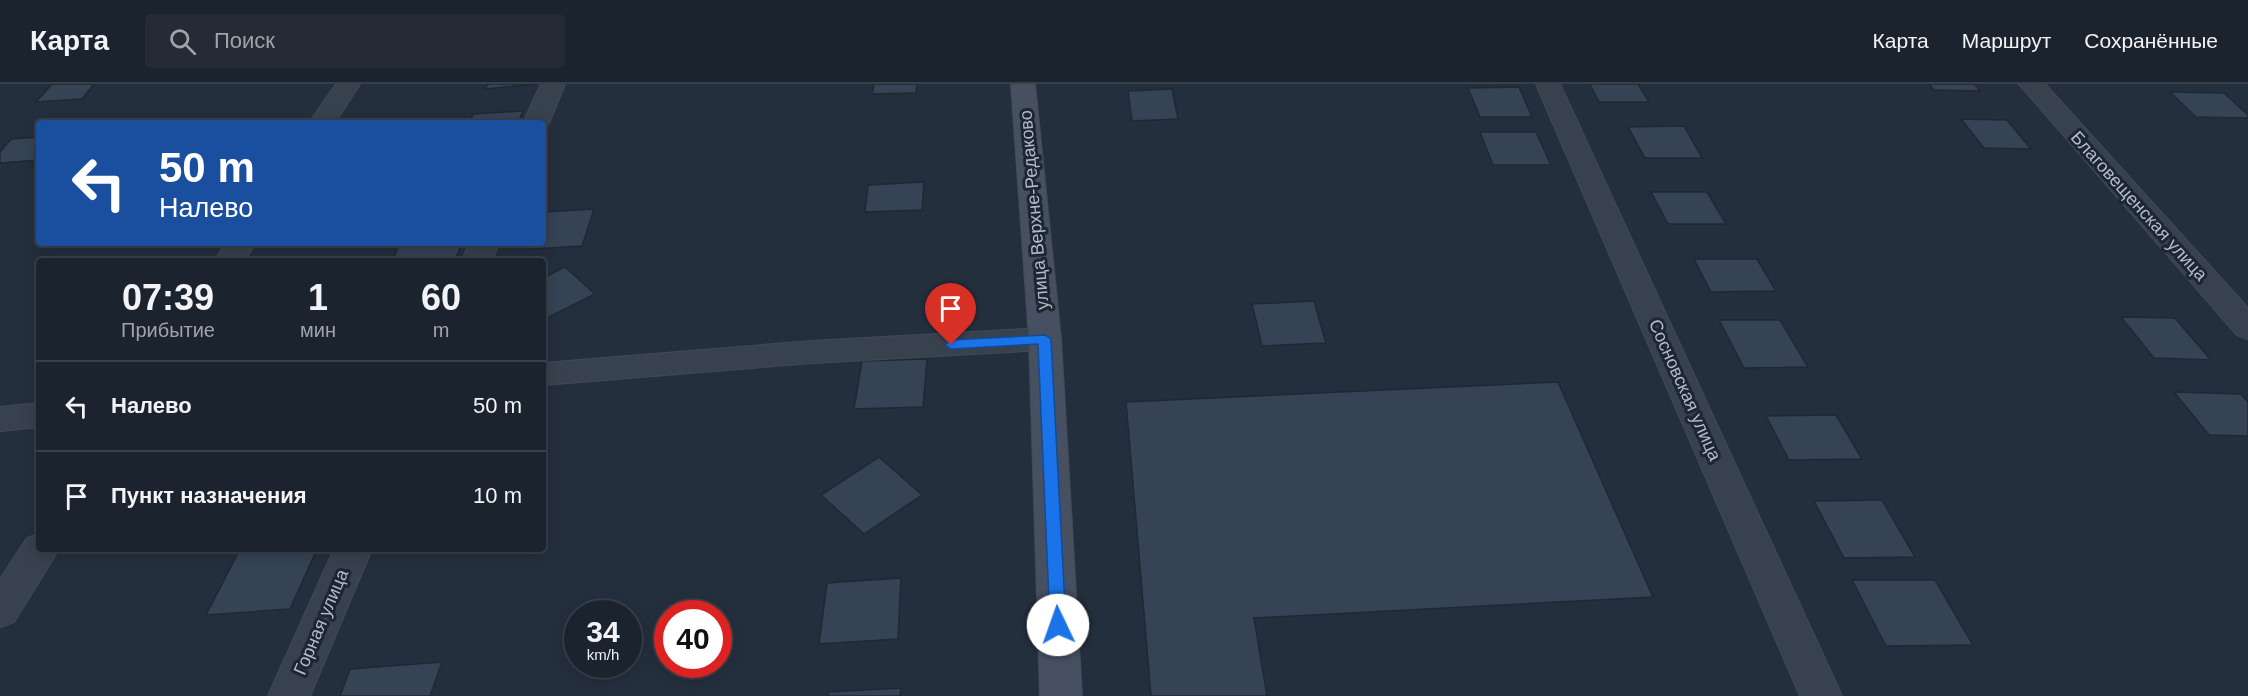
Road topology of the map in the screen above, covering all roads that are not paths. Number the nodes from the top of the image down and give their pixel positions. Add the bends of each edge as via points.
1 (348, 84) edge
2 (553, 84) edge
3 (1023, 84) edge
4 (1548, 84) edge
5 (2031, 84) edge
6 (323, 120) edge
7 (537, 120) edge
8 (2248, 328) edge
9 (1045, 339) junction
10 (546, 374) edge
11 (36, 416) edge
12 (0, 419) edge
13 (38, 552) edge
14 (351, 552) edge
15 (0, 611) edge
16 (289, 696) edge
17 (1061, 696) edge
18 (1821, 696) edge

1 - 6 street
2 - 7 street
3 - 9 street, улица Верхне-Редаково
4 - 18 street, Сосновская улица
5 - 8 street, Благовещенская улица
9 - 10 street via 812,352
9 - 17 street, улица Верхне-Редаково
11 - 12 street
13 - 15 street
14 - 16 street, Горная улица

